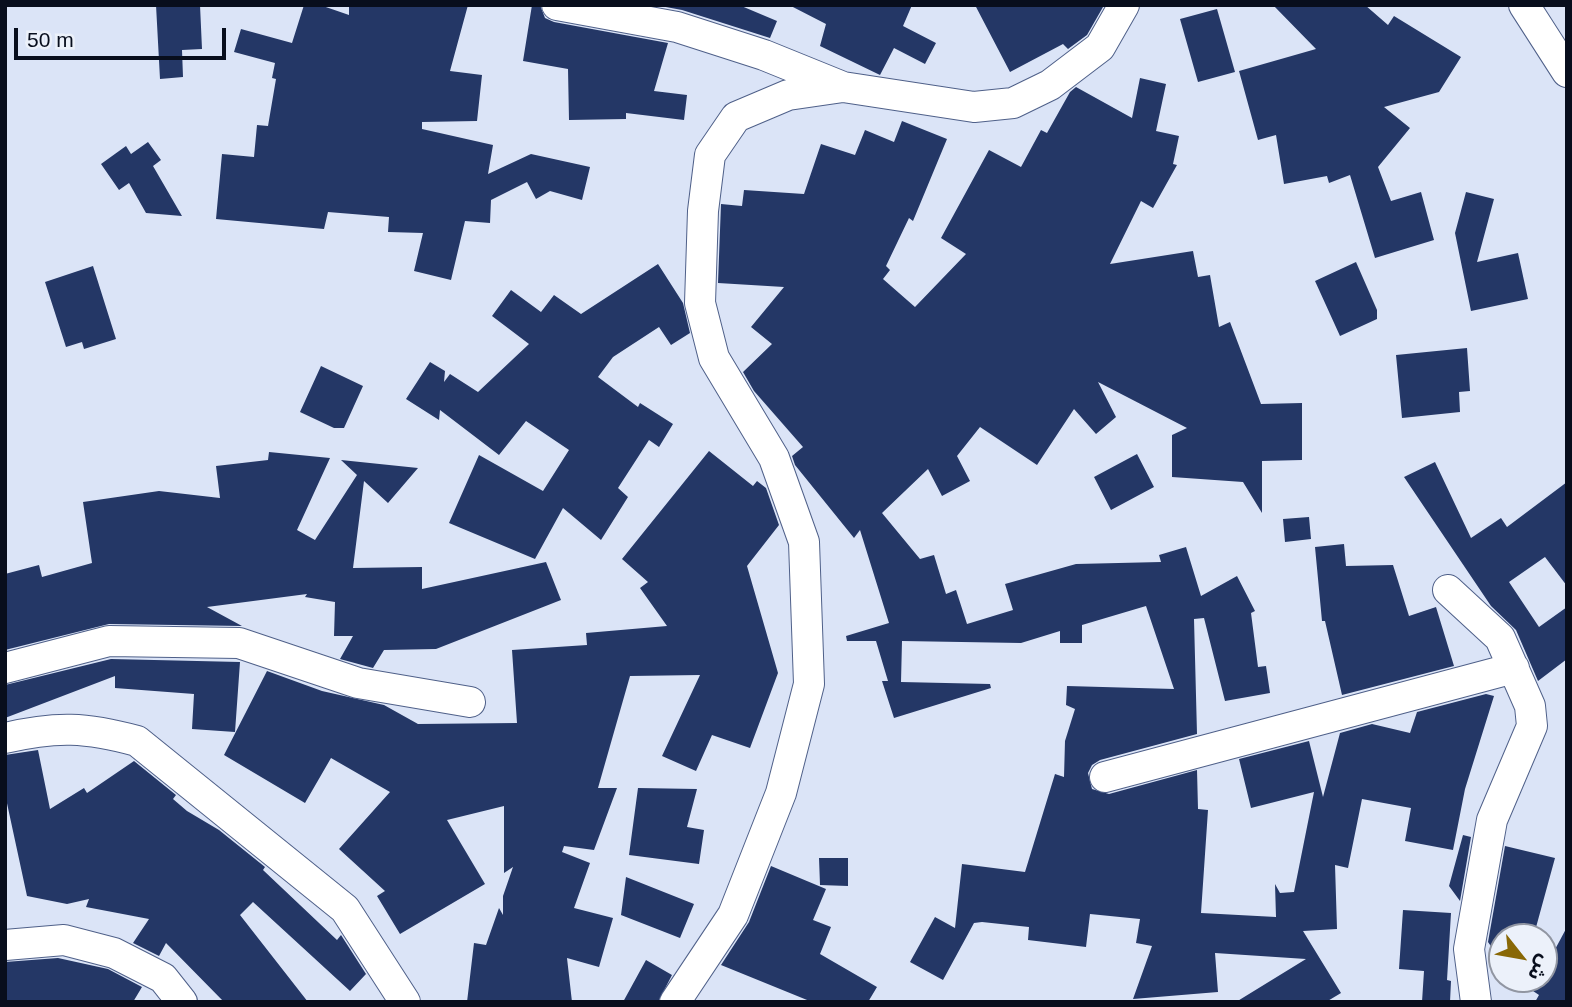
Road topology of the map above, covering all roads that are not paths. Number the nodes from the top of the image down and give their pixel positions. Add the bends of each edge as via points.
1 (558, 5) edge
2 (1124, 5) edge
3 (1524, 5) edge
4 (1567, 72) edge
5 (842, 88) junction
6 (1448, 590) dead end
7 (5, 668) edge
8 (1514, 668) junction
9 (470, 702) dead end
10 (5, 738) edge
11 (1105, 777) dead end
12 (5, 945) edge
13 (182, 1002) edge
14 (405, 1002) edge
15 (675, 1002) edge
16 (1476, 1002) edge

1 - 5 street via 677,27 764,55
2 - 5 street via 1100,47 1050,85 1013,103 974,107
3 - 4 street
5 - 15 street via 788,95 736,117 710,155 699,303 714,358 774,458 804,542 809,684 781,793 733,915
6 - 8 street via 1500,638
7 - 9 street via 109,642 239,643 358,683
8 - 11 street
8 - 16 street via 1530,706 1532,726 1492,820 1469,949
10 - 14 street via 46,728 99,731 136,741 345,909
12 - 13 street via 64,940 114,953 163,978

